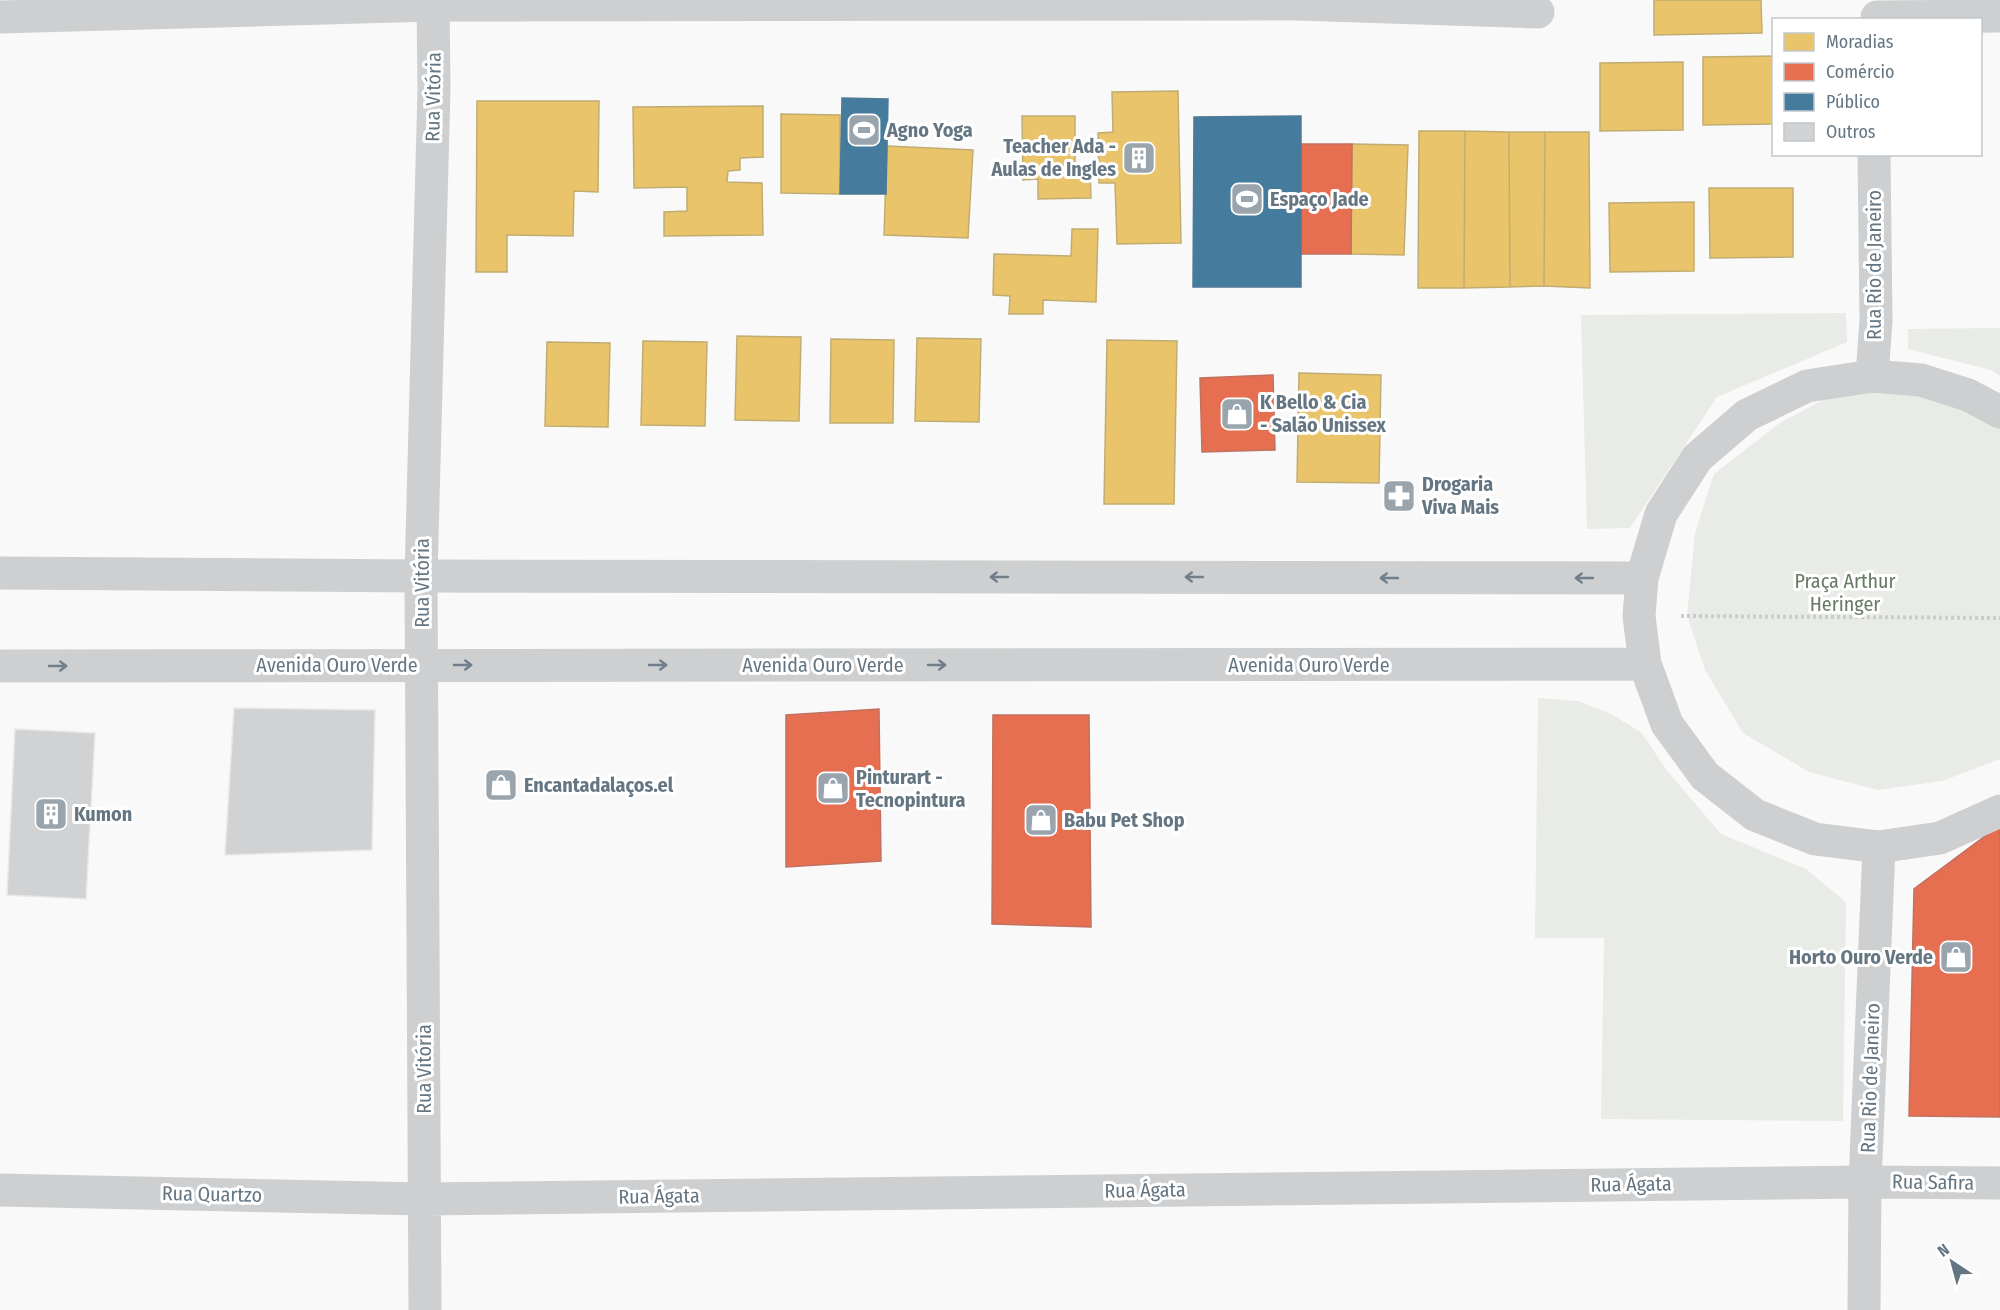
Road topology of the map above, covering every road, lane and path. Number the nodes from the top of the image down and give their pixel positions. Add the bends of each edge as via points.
1 (433, 2) edge
2 (1538, 12) dead end
3 (1877, 12) edge
4 (0, 16) edge
5 (2000, 16) edge
6 (1874, 156) edge
7 (1872, 376) junction
8 (2000, 412) edge
9 (0, 573) edge
10 (421, 576) junction
11 (1642, 578) junction
12 (1645, 664) junction
13 (423, 665) junction
14 (0, 666) edge
15 (2000, 811) edge
16 (1879, 847) junction
17 (1865, 1182) junction
18 (2000, 1183) edge
19 (0, 1190) edge
20 (424, 1199) junction
21 (425, 1310) edge
22 (1864, 1310) edge

1 - 2 street via 1297,4
1 - 4 street
1 - 10 street, Rua Vitória via 435,89
3 - 5 street
6 - 7 street, Rua Rio de Janeiro via 1876,320
7 - 8 street via 1921,380 1968,395
7 - 11 street via 1807,386 1747,415 1697,458 1661,514
9 - 10 street
11 -> 10 street
10 - 13 street, Rua Vitória
11 - 12 street via 1640,616
13 -> 12 street, Avenida Ouro Verde
12 - 16 street via 1667,724 1705,776 1755,815 1815,839
14 -> 13 street, Avenida Ouro Verde
13 - 20 street, Rua Vitória
15 - 16 street via 1940,838
16 - 17 street, Rua Rio de Janeiro
17 - 18 street, Rua Safira
17 - 20 street, Rua Ágata
17 - 22 street, Rua Rio de Janeiro
19 - 20 street, Rua Quartzo
20 - 21 street, Rua Vitória

